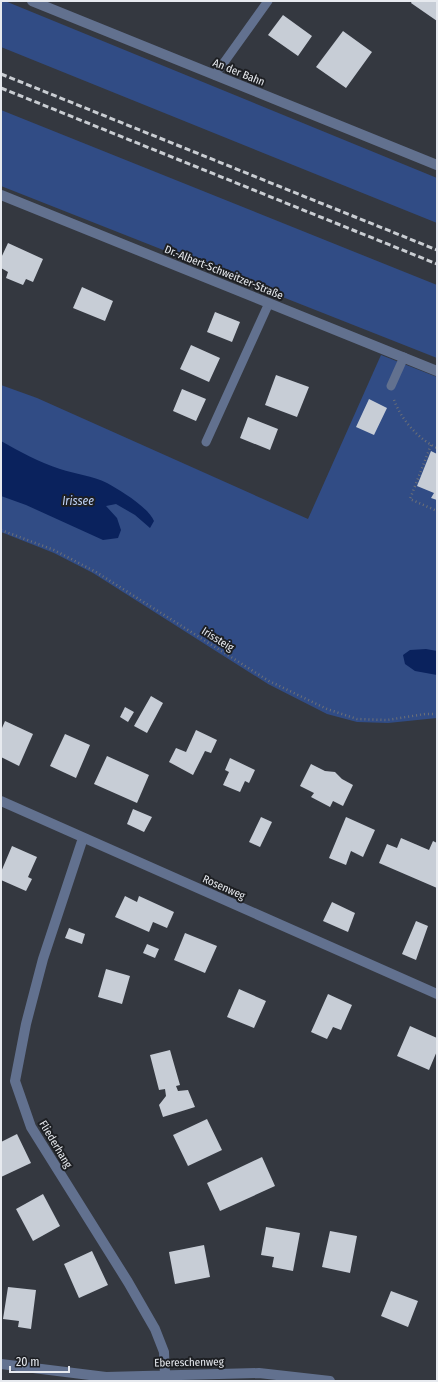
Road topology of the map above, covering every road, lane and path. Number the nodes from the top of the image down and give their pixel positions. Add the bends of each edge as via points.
1 (32, 1) edge
2 (268, 1) edge
3 (215, 75) junction
4 (437, 165) edge
5 (1, 195) edge
6 (269, 303) junction
7 (404, 357) junction
8 (437, 371) edge
9 (391, 386) joint
10 (206, 442) dead end
11 (431, 445) junction
12 (437, 448) edge
13 (437, 511) edge
14 (1, 530) edge
15 (437, 714) edge
16 (1, 801) edge
17 (83, 838) junction
18 (437, 994) edge
19 (1, 1364) edge
20 (165, 1375) junction
21 (330, 1381) edge

1 - 3 street, An der Bahn
2 - 3 lane
3 - 4 street, An der Bahn
5 - 6 street, Dr.-Albert-Schweitzer-Straße
6 - 7 street, Dr.-Albert-Schweitzer-Straße
6 - 10 lane
7 - 8 street, Dr.-Albert-Schweitzer-Straße
7 - 9 lane
9 - 11 path via 396,407 419,435
11 - 12 path
11 - 13 path via 410,499
14 - 15 path, Irissteig via 54,550 96,572 269,681 327,709 357,719 387,720
16 - 17 street, Rosenweg
17 - 18 street, Rosenweg
17 - 20 street, Fliederhang via 43,959 26,1024 15,1081 31,1127 155,1329 164,1352
19 - 20 street, Ebereschenweg via 106,1376
20 - 21 street, Ebereschenweg via 259,1373

